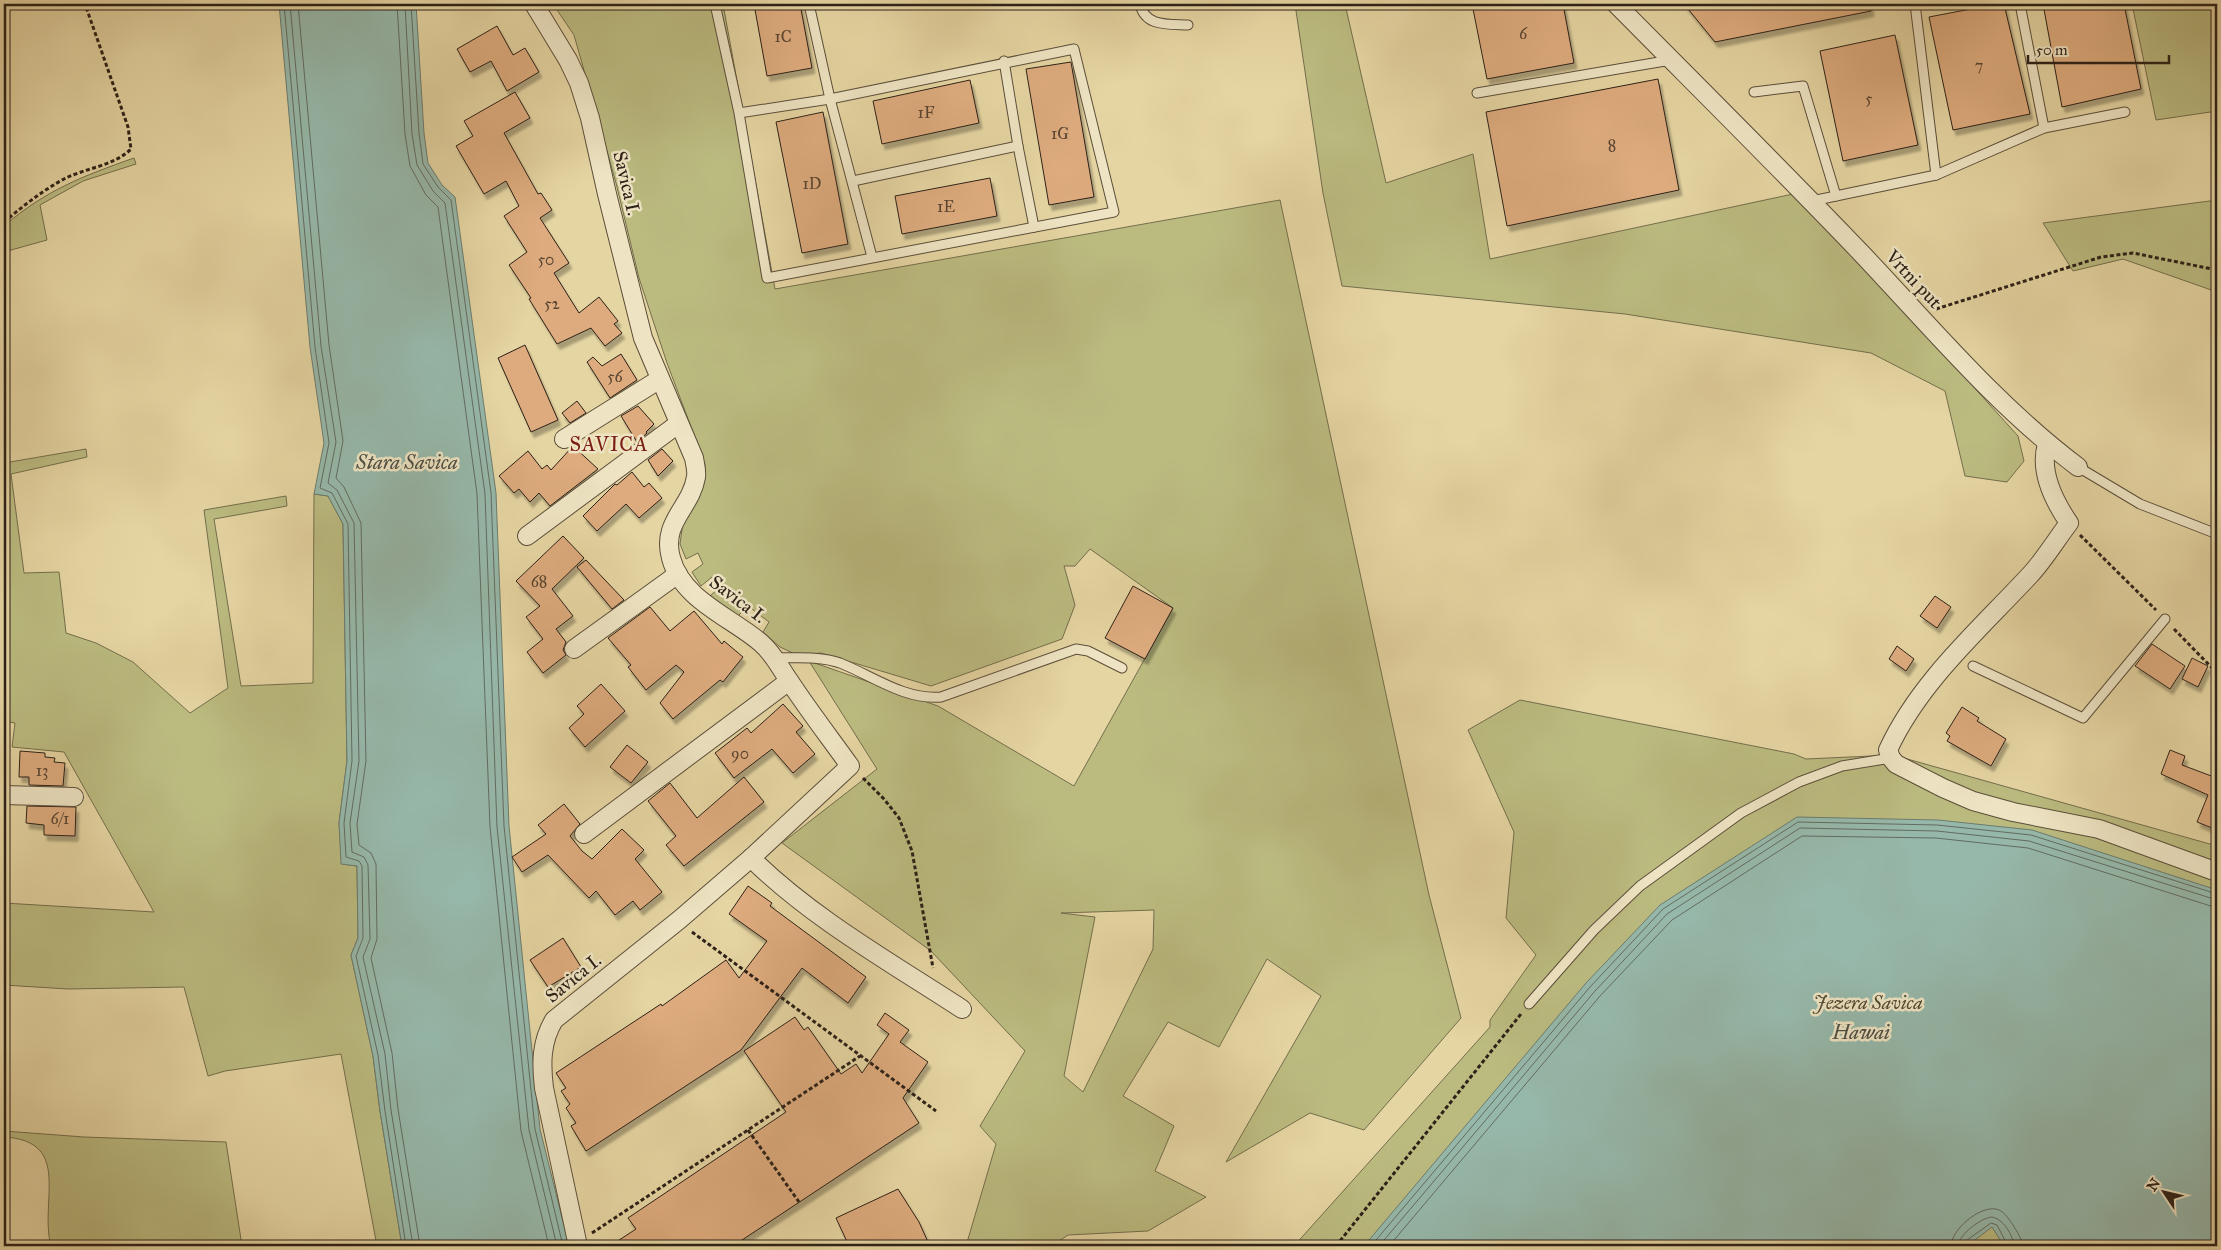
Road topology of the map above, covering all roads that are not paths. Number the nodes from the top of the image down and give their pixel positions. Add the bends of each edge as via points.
1 (534, 4) edge
2 (715, 4) edge
3 (808, 4) edge
4 (1140, 4) edge
5 (1616, 4) edge
6 (1918, 4) edge
7 (2020, 4) edge
8 (1188, 25) dead end
9 (1672, 60) junction
10 (1004, 61) junction
11 (1754, 92) dead end
12 (1477, 94) dead end
13 (830, 99) junction
14 (2125, 112) dead end
15 (739, 113) junction
16 (2044, 128) junction
17 (1018, 146) junction
18 (1936, 174) junction
19 (853, 181) junction
20 (1836, 196) junction
21 (1812, 201) junction
22 (1034, 227) junction
23 (872, 257) junction
24 (660, 379) junction
25 (678, 424) junction
26 (564, 439) dead end
27 (2047, 444) junction
28 (2078, 467) joint
29 (2217, 534) edge
30 (527, 536) dead end
31 (678, 574) junction
32 (2165, 619) road end
33 (574, 649) dead end
34 (776, 658) junction
35 (1973, 666) dead end
36 (1122, 668) dead end
37 (789, 681) junction
38 (1891, 758) junction
39 (4, 795) edge
40 (74, 798) dead end
41 (584, 834) dead end
42 (751, 858) junction
43 (2217, 872) edge
44 (1529, 1004) road end
45 (962, 1009) dead end
46 (577, 1242) edge

1 - 24 street, Savica I. via 579,83 643,338
2 - 15 lane
3 - 13 lane
4 - 8 lane via 1147,18 1159,24
5 - 9 street, Vrtni put
6 - 18 lane
7 - 16 lane
9 - 12 lane
9 - 21 street, Vrtni put
10 - 13 lane
10 - 17 lane
10 - 22 lane via 1074,49 1114,212
11 - 20 lane via 1803,86
13 - 15 lane
13 - 19 lane
14 - 16 lane
15 - 23 lane via 767,278
16 - 18 lane
17 - 19 lane
17 - 22 lane
18 - 20 lane
19 - 23 lane
20 - 21 lane
21 - 27 street, Vrtni put via 1984,384
22 - 23 lane
24 - 25 street, Savica I.
24 - 26 street
25 - 30 street
25 - 31 street, Savica I. via 694,458 696,474 668,540
27 - 28 street, Vrtni put
27 - 38 street via 2043,458 2058,507 2069,523 2031,574 1976,630 1929,688 1896,733 1888,750
28 - 29 lane, Vrtni put via 2140,504
31 - 33 street
31 - 34 street, Savica I. via 717,614 746,632
32 - 35 lane via 2083,718
34 - 36 lane via 838,663 902,692 926,698 941,697 1076,649 1088,651
34 - 37 street, Savica I.
37 - 41 street
37 - 42 street, Savica I. via 850,766
38 - 43 street via 1896,764 1973,801 2099,829
38 - 44 lane via 1842,766 1798,782 1741,813 1640,886 1594,930
39 - 40 street
42 - 45 street via 773,880 854,939
42 - 46 street, Savica I. via 554,1020 546,1033 541,1065 544,1088

